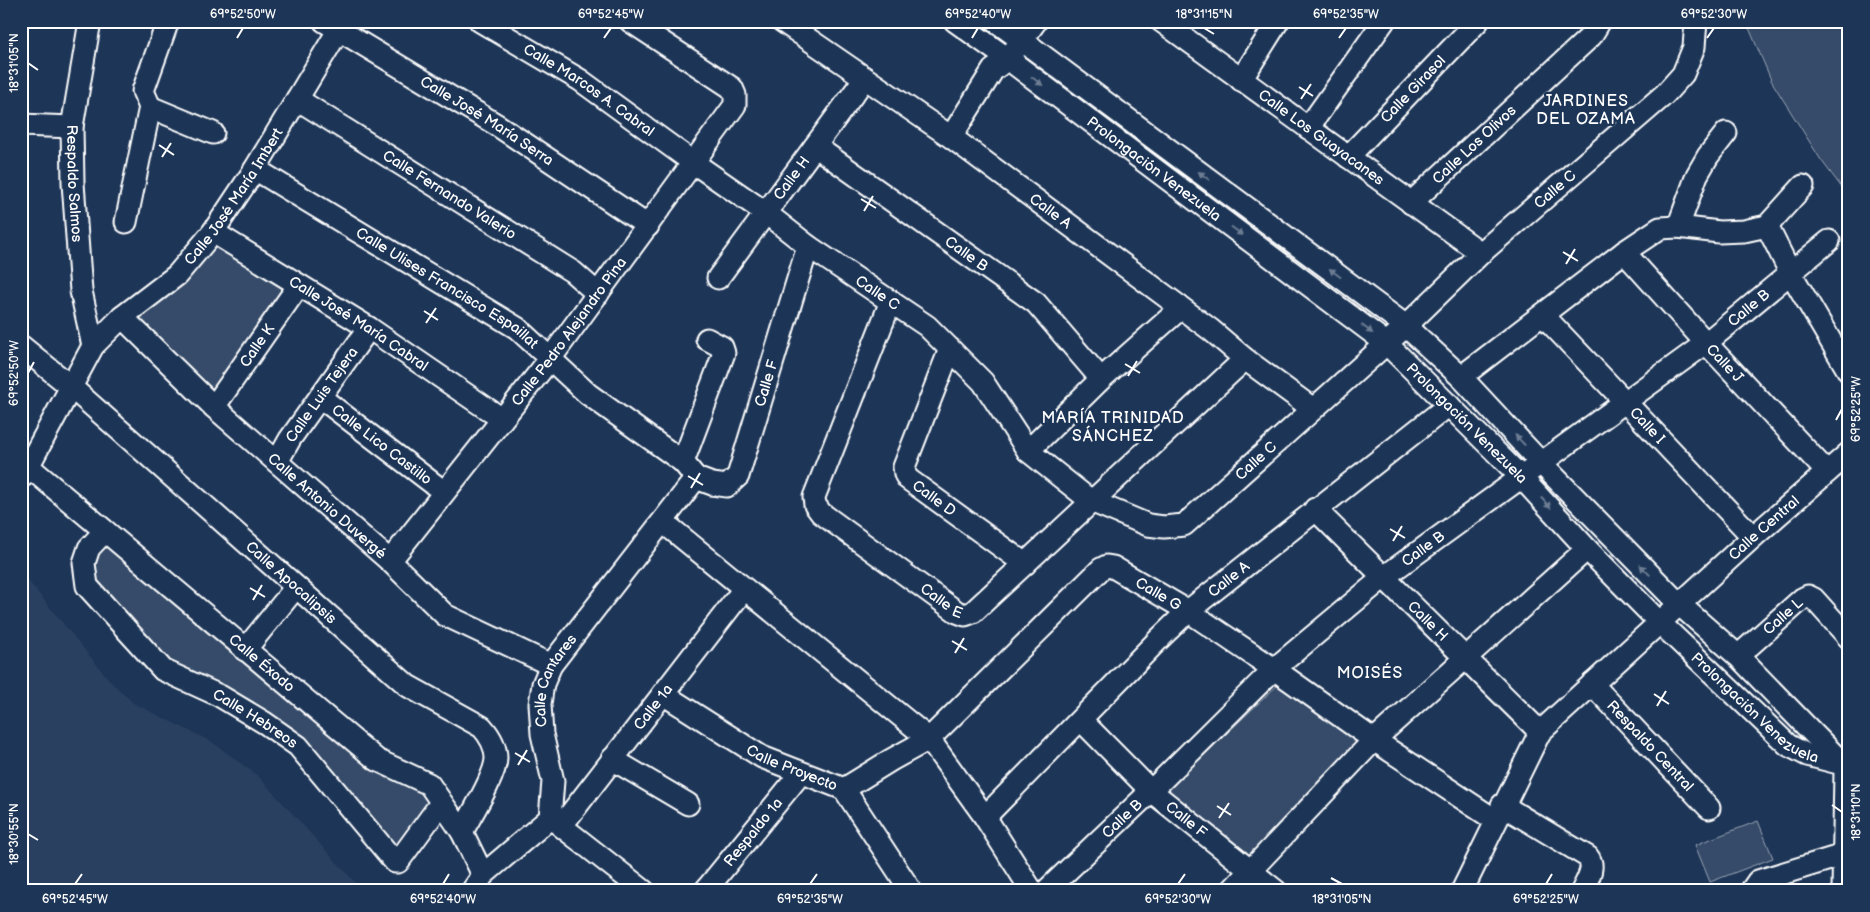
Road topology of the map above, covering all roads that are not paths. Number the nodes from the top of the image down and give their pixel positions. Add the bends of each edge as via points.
1 (90, 21) edge
2 (168, 21) edge
3 (480, 21) edge
4 (630, 21) edge
5 (782, 21) edge
6 (955, 21) edge
7 (1036, 21) edge
8 (1278, 21) edge
9 (1384, 21) edge
10 (1478, 21) edge
11 (1600, 21) edge
12 (1696, 21) edge
13 (1163, 22) edge
14 (1004, 23) edge
15 (335, 24) edge
16 (1022, 40) junction
17 (998, 58) junction
18 (865, 78) junction
19 (1241, 80) junction
20 (297, 99) junction
21 (150, 107) junction
22 (21, 125) edge
23 (72, 127) junction
24 (1308, 128) junction
25 (213, 133) dead end
26 (1726, 134) dead end
27 (951, 137) junction
28 (815, 146) junction
29 (1348, 157) junction
30 (694, 163) junction
31 (255, 169) junction
32 (1803, 186) dead end
33 (1411, 203) junction
34 (766, 213) junction
35 (126, 222) dead end
36 (648, 226) junction
37 (1678, 226) junction
38 (1767, 226) junction
39 (213, 232) junction
40 (1829, 241) dead end
41 (808, 246) junction
42 (1624, 252) junction
43 (1481, 253) junction
44 (1790, 272) junction
45 (718, 278) dead end
46 (299, 285) junction
47 (598, 294) junction
48 (891, 301) junction
49 (1181, 308) junction
50 (1543, 315) junction
51 (122, 317) junction
52 (1406, 326) junction
53 (369, 328) junction
54 (707, 339) dead end
55 (1706, 343) junction
56 (1386, 344) junction
57 (21, 346) edge
58 (93, 346) junction
59 (950, 349) junction
60 (1245, 358) junction
61 (550, 359) junction
62 (1849, 372) edge
63 (1461, 377) junction
64 (1102, 379) junction
65 (70, 386) junction
66 (320, 397) junction
67 (1625, 401) junction
68 (1450, 405) junction
69 (214, 407) junction
70 (1314, 409) junction
71 (502, 418) junction
72 (1028, 451) junction
73 (1849, 453) edge
74 (277, 462) junction
75 (1540, 462) junction
76 (23, 468) edge
77 (690, 470) junction
78 (1826, 472) junction
79 (1521, 477) junction
80 (444, 492) junction
81 (1091, 502) junction
82 (1315, 509) junction
83 (663, 522) junction
84 (105, 531) junction
85 (1754, 537) junction
86 (1588, 549) junction
87 (390, 561) junction
88 (1025, 564) junction
89 (1384, 577) junction
90 (296, 588) junction
91 (744, 589) junction
92 (1679, 604) junction
93 (1188, 611) junction
94 (1660, 622) junction
95 (1849, 638) edge
96 (245, 650) junction
97 (1738, 656) junction
98 (1466, 657) junction
99 (552, 665) junction
100 (1274, 669) junction
101 (1592, 684) junction
102 (663, 694) junction
103 (1081, 720) junction
104 (1540, 732) junction
105 (929, 739) junction
106 (1374, 740) junction
107 (1846, 757) edge
108 (612, 759) junction
109 (801, 773) junction
110 (844, 789) junction
111 (1152, 791) junction
112 (441, 803) junction
113 (688, 804) dead end
114 (1709, 808) dead end
115 (1499, 813) junction
116 (984, 817) junction
117 (556, 821) junction
118 (462, 832) junction
119 (1843, 855) junction
120 (1252, 870) junction
121 (478, 883) edge
122 (1024, 888) edge
123 (644, 891) edge
124 (705, 891) edge
125 (911, 891) edge
126 (1046, 891) edge
127 (1232, 891) edge
128 (1276, 891) edge
129 (1462, 891) edge
130 (1582, 891) edge
131 (1751, 891) edge
132 (1843, 891) edge

1 - 23 street, Respaldo Salmos
2 - 21 street via 143,91
3 - 30 street, Calle Marcos A. Cabral via 580,80
4 - 30 street, Calle Pedro Alejandro Pina via 732,88 735,105
5 - 18 street, Calle A
6 - 17 street, Prolongación Venezuela
7 - 16 street
8 - 19 street
9 - 24 street
10 - 29 street, Calle Girasol
11 - 33 street, Calle Los Olivos via 1592,36
12 - 43 street, Calle C via 1694,47 1683,74 1665,94
13 - 19 street, Calle Los Guayacanes
14 - 16 street, Prolongación Venezuela
14 - 17 street
15 - 20 street, Calle José María Imbert
15 - 36 street, Calle José María Serra
16 - 17 street
52 -> 16 street, Prolongación Venezuela
17 - 27 street
17 -> 56 street, Prolongación Venezuela
18 - 27 street, Calle A
18 - 28 street, Calle H
19 - 24 street, Calle Los Guayacanes
20 - 31 street, Calle José María Imbert
20 - 47 street, Calle Fernando Valerio via 573,272
21 - 25 street
21 - 35 street
22 - 23 street
23 - 58 street, Respaldo Salmos via 81,291
24 - 29 street, Calle Los Guayacanes
26 - 37 street via 1697,175
27 - 49 street, Calle A
28 - 34 street, Calle H
28 - 64 street, Calle B via 1036,303
29 - 33 street, Calle Los Guayacanes
30 - 34 street, Calle Marcos A. Cabral
30 - 36 street, Calle Pedro Alejandro Pina
31 - 39 street, Calle José María Imbert
31 - 61 street, Calle Ulises Francisco Espaillat via 517,328
32 - 38 street
33 - 43 street, Calle Los Guayacanes
34 - 41 street, Calle C
34 - 45 street, Calle H
36 - 47 street, Calle Pedro Alejandro Pina
37 - 38 street via 1719,232
37 - 42 street via 1660,228
38 - 44 street
39 - 46 street, Calle José María Cabral
39 - 51 street, Calle José María Imbert via 177,275
40 - 44 street, Calle B
41 - 48 street, Calle C
41 - 77 street, Calle F via 738,476 728,486 712,484
42 - 50 street
42 - 55 street, Calle J
43 - 52 street, Calle C
44 - 55 street, Calle B
44 - 62 street
46 - 53 street, Calle José María Cabral
46 - 69 street, Calle K
47 - 61 street, Calle Pedro Alejandro Pina
48 - 59 street, Calle C via 928,326
48 - 88 street, Calle E via 814,497 815,505 821,513 965,615 973,612
49 - 60 street, Calle A
49 - 64 street
50 - 63 street
50 - 67 street, Calle I
51 - 58 street, Calle José María Imbert
51 - 69 street, Calle Antonio Duvergé
52 - 56 street, Calle C
52 - 63 street, Prolongación Venezuela
53 - 66 street, Calle Luis Tejera
53 - 71 street, Calle José María Cabral
54 - 77 street, Calle Cantares via 722,347 724,352
55 - 67 street, Calle B
55 - 78 street, Calle J
56 - 68 street, Prolongación Venezuela
56 - 70 street, Calle C
57 - 65 street, Calle Apocalipsis
58 - 65 street, Calle José María Imbert
59 - 72 street, Calle C via 983,382
59 - 88 street, Calle D via 904,467 905,474
60 - 70 street, Calle A
60 - 81 street, Calle E
61 - 71 street, Calle Pedro Alejandro Pina
61 - 77 street, Calle Ulises Francisco Espaillat via 588,394
75 -> 63 street, Prolongación Venezuela
64 - 72 street
65 - 76 street, Calle José María Imbert
65 - 90 street, Calle Apocalipsis
66 - 74 street, Calle Luis Tejera
66 - 80 street, Calle Lico Castillo
67 - 75 street, Calle B
67 - 85 street, Calle I
68 - 79 street, Prolongación Venezuela
68 - 82 street, Calle A
69 - 74 street, Calle Antonio Duvergé
70 - 81 street, Calle C via 1184,525 1148,526
71 - 80 street, Calle Pedro Alejandro Pina
72 - 81 street, Calle C
73 - 78 street, Calle Central
74 - 87 street, Calle Antonio Duvergé
75 - 79 street, Calle B
92 -> 75 street, Prolongación Venezuela
76 - 84 street, Calle Éxodo
77 - 83 street, Calle Cantares
78 - 85 street, Calle Central
79 -> 86 street, Prolongación Venezuela
79 - 89 street, Calle B
80 - 87 street, Calle Pedro Alejandro Pina
81 - 88 street, Calle E
82 - 89 street, Calle H
82 - 93 street, Calle A
83 - 91 street
83 - 99 street, Calle Cantares
84 - 96 street, Calle Éxodo
84 - 112 street, Calle Hebreos via 89,548 84,563 87,586 163,670 220,696 298,746 395,862
85 - 92 street, Calle Central
86 - 94 street, Prolongación Venezuela
86 - 98 street
87 - 99 street, Calle Antonio Duvergé via 445,615
89 - 98 street, Calle H
89 - 100 street, Calle B
90 - 96 street
90 - 118 street, Calle Apocalipsis via 408,686 482,728 491,737 496,757 494,770
91 - 102 street, Calle 1a
91 - 105 street
92 - 94 street, Calle Central
92 - 97 street, Prolongación Venezuela
93 - 100 street, Calle G
93 - 103 street, Calle A
93 - 105 street, Calle G via 1107,566
94 - 101 street, Calle Central
94 - 107 street, Prolongación Venezuela via 1788,745 1807,755
95 - 97 street, Calle L via 1808,596
96 - 112 street, Calle Éxodo via 376,760 428,784
97 - 107 street, Prolongación Venezuela
98 - 104 street, Calle H
98 - 106 street
99 - 117 street, Calle Cantares via 543,684 540,704
100 - 106 street, Calle G
100 - 111 street, Calle B
101 - 104 street, Calle Central
101 - 114 street, Respaldo Central
102 - 108 street, Calle 1a
102 - 109 street, Calle Proyecto via 762,757
103 - 111 street, Calle F
103 - 116 street, Calle A
104 - 115 street, Calle Central
105 - 110 street, Calle G
105 - 116 street
106 - 115 street, Calle G
106 - 120 street
107 - 119 street
108 - 113 street
108 - 117 street, Calle 1a
109 - 110 street, Calle Proyecto
109 - 124 street, Respaldo 1a
110 - 125 street, Calle Proyecto
111 - 120 street, Calle F
111 - 126 street, Calle B
112 - 118 street, Calle Éxodo
115 - 129 street, Calle Central
115 - 130 street, Calle G via 1588,857 1592,867
116 - 122 street
117 - 121 street
117 - 123 street
118 - 121 street, Calle Éxodo
119 - 131 street via 1758,881
119 - 132 street
120 - 127 street
120 - 128 street, Calle F

